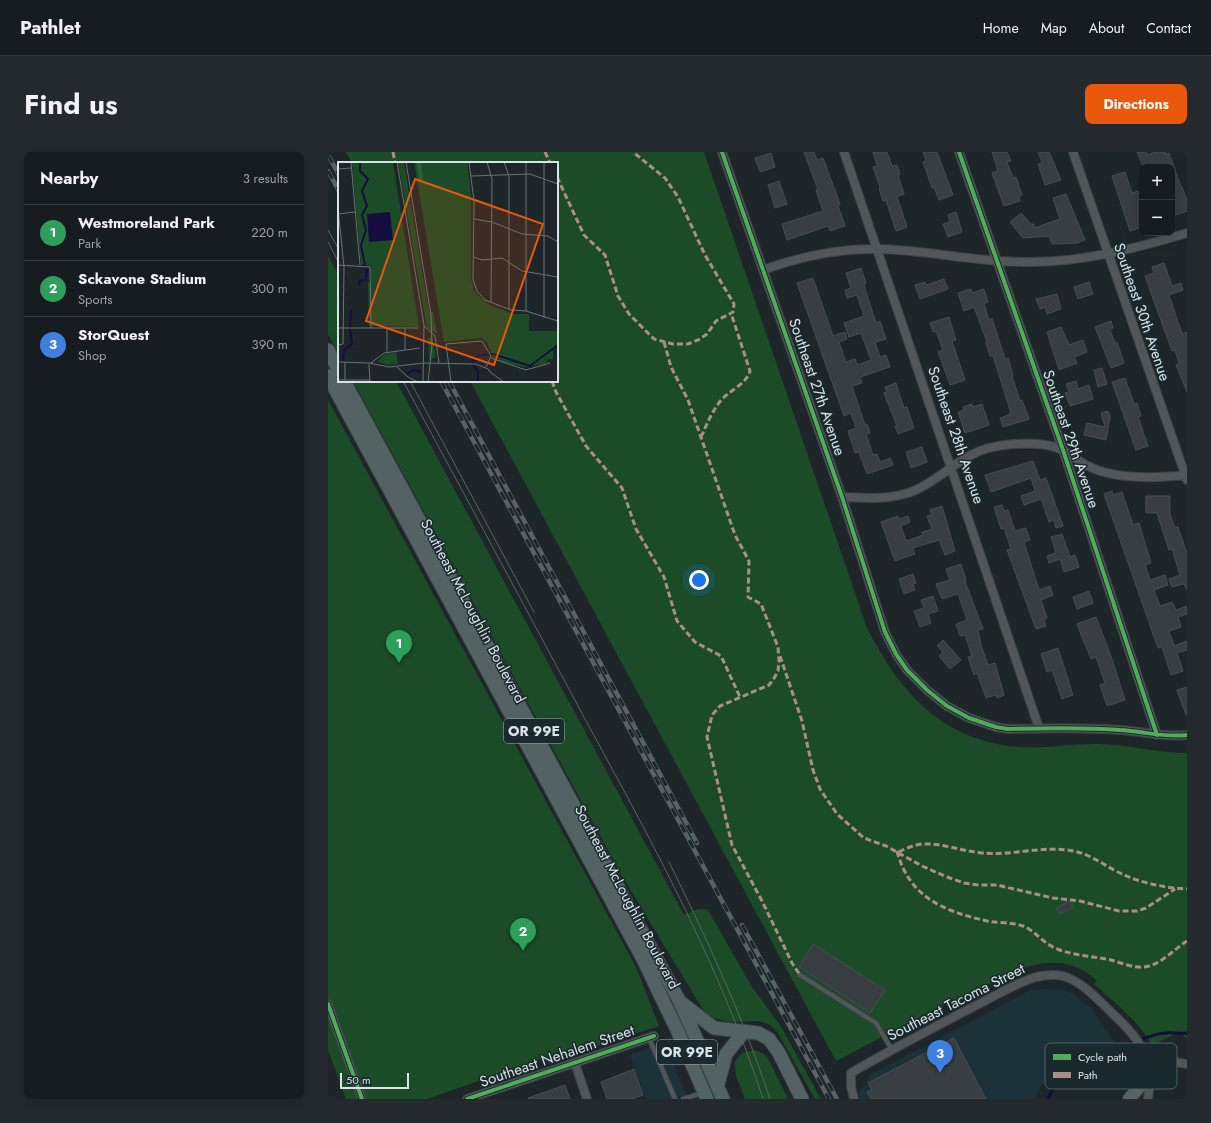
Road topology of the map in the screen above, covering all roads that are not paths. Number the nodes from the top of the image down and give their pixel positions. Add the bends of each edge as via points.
1 (722, 152) edge
2 (844, 152) edge
3 (959, 152) edge
4 (1073, 152) edge
5 (1187, 233) edge
6 (877, 249) junction
7 (1107, 255) junction
8 (996, 261) junction
9 (763, 270) junction
10 (328, 350) edge
11 (338, 369) edge
12 (328, 376) edge
13 (345, 382) edge
14 (1063, 450) junction
15 (951, 468) junction
16 (1186, 477) edge
17 (842, 497) junction
18 (1039, 728) junction
19 (1157, 735) junction
20 (1187, 735) edge
21 (800, 975) dead end
22 (680, 1002) junction
23 (328, 1004) edge
24 (743, 1033) junction
25 (651, 1036) joint
26 (1139, 1043) edge
27 (892, 1050) junction
28 (1177, 1062) edge
29 (574, 1063) junction
30 (1187, 1064) edge
31 (718, 1084) junction
32 (1134, 1089) edge
33 (706, 1095) edge
34 (362, 1099) edge
35 (469, 1099) edge
36 (587, 1099) edge
37 (675, 1099) edge
38 (683, 1099) edge
39 (724, 1099) edge
40 (802, 1099) edge
41 (854, 1099) edge
42 (1128, 1099) edge

1 - 9 street, Southeast 27th Avenue
2 - 6 street, Southeast 28th Avenue
3 - 8 street, Southeast 29th Avenue
4 - 7 street, Southeast 30th Avenue
5 - 7 street
6 - 8 street
6 - 9 street via 818,255
6 - 15 street, Southeast 28th Avenue
7 - 8 street via 1039,262
7 - 16 street, Southeast 30th Avenue
8 - 14 street, Southeast 29th Avenue
9 - 17 street, Southeast 27th Avenue
10 - 11 highway
12 - 33 highway, Southeast McLoughlin Boulevard / OR 99E via 644,962
13 - 22 highway, Southeast McLoughlin Boulevard / OR 99E
14 - 15 street via 1045,444 991,447 970,455
14 - 16 street via 1088,467 1105,472 1145,478
14 - 19 street, Southeast 29th Avenue
15 - 17 street via 927,484 893,498
15 - 18 street, Southeast 28th Avenue
17 - 18 street, Southeast 27th Avenue via 885,632 908,670 947,706 969,718 1008,729
18 - 19 street, Southeast 27th Avenue via 1107,729
19 - 20 street, Southeast 27th Avenue
21 - 27 lane via 876,1023
22 - 24 highway via 707,1024 721,1030
22 - 31 highway, Southeast McLoughlin Boulevard / OR 99E
23 - 34 street
24 - 31 highway via 726,1054
24 - 40 highway via 758,1033 774,1044
25 - 29 street, Southeast Nehalem Street
25 - 37 lane
26 - 27 street, Southeast Tacoma Street via 1130,1029 1088,990 1064,976 1046,975 1015,986
27 - 41 street, Southeast Tacoma Street via 851,1073
28 - 30 street
29 - 35 street, Southeast Nehalem Street
29 - 36 street
31 - 39 highway, Southeast McLoughlin Boulevard / OR 99E
32 - 42 main road
33 - 38 lane

